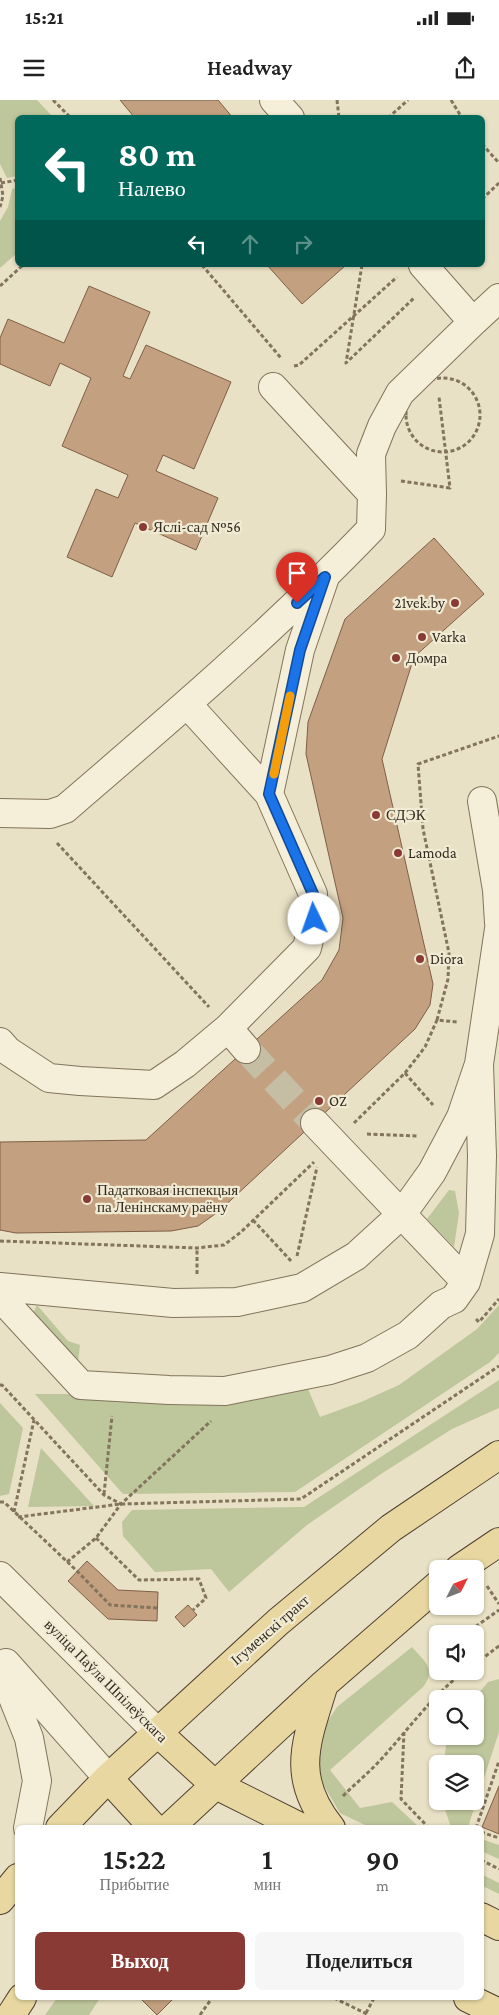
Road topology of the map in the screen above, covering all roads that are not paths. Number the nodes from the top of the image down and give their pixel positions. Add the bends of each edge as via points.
1 (274, 100) edge
2 (287, 115) edge
3 (412, 270) edge
4 (499, 298) edge
5 (473, 322) junction
6 (273, 387) dead end
7 (372, 494) junction
8 (325, 577) junction
9 (188, 704) junction
10 (269, 794) junction
11 (482, 802) dead end
12 (0, 813) edge
13 (499, 923) edge
14 (499, 929) edge
15 (228, 1028) junction
16 (0, 1042) edge
17 (246, 1049) tunnel mouth
18 (479, 1064) junction
19 (315, 1123) tunnel mouth
20 (402, 1214) junction
21 (466, 1282) junction
22 (0, 1287) edge
23 (0, 1297) edge
24 (499, 1455) edge
25 (499, 1542) edge
26 (472, 1560) edge
27 (0, 1576) edge
28 (429, 1593) edge
29 (0, 1656) edge
30 (0, 1665) edge
31 (324, 1684) junction
32 (157, 1732) junction
33 (108, 1778) junction
34 (214, 1784) junction
35 (29, 1825) edge
36 (63, 1825) edge
37 (151, 1825) edge
38 (172, 1825) edge
39 (296, 1825) edge
40 (329, 1825) edge
41 (15, 1869) edge
42 (8, 1890) edge
43 (484, 1918) edge
44 (499, 1926) edge
45 (21, 2000) edge
46 (472, 2000) edge
47 (499, 2013) edge
48 (11, 2015) edge

1 - 2 street
3 - 5 street
4 - 5 street
5 - 7 street via 400,393 382,426 372,454
6 - 7 street
7 - 8 street via 371,529
8 - 9 street
8 - 10 street via 300,650
9 - 10 street
9 - 12 street via 65,809 50,814
10 - 15 street via 313,894 314,919 307,948
11 - 13 street via 497,890
14 - 18 street
15 - 16 street via 154,1085 49,1078 8,1051
15 - 17 street
18 - 20 street via 461,1117 432,1172
18 - 21 street via 480,1234
19 - 20 street
20 - 21 street
20 - 22 street via 356,1256 318,1280 302,1288 237,1302 173,1303
21 - 23 street via 454,1299 441,1305 408,1335 367,1358 330,1370 225,1391 81,1385
24 - 32 main road, Ігуменскі тракт via 391,1528 278,1622
25 - 26 main road
27 - 32 street, вуліца Паўла Шпілеўскага
28 - 31 main road
29 - 33 street
30 - 35 street via 30,1738 37,1781
31 - 34 main road
31 - 40 main road via 306,1744 305,1779 318,1812
32 - 33 main road, Ігуменскі тракт
32 - 34 main road, вуліца Паўла Шпілеўскага
33 - 36 main road, Ігуменскі тракт
33 - 37 main road
34 - 38 main road
34 - 39 main road, вуліца Паўла Шпілеўскага
41 - 42 street
43 - 44 main road
45 - 48 main road
46 - 47 main road

